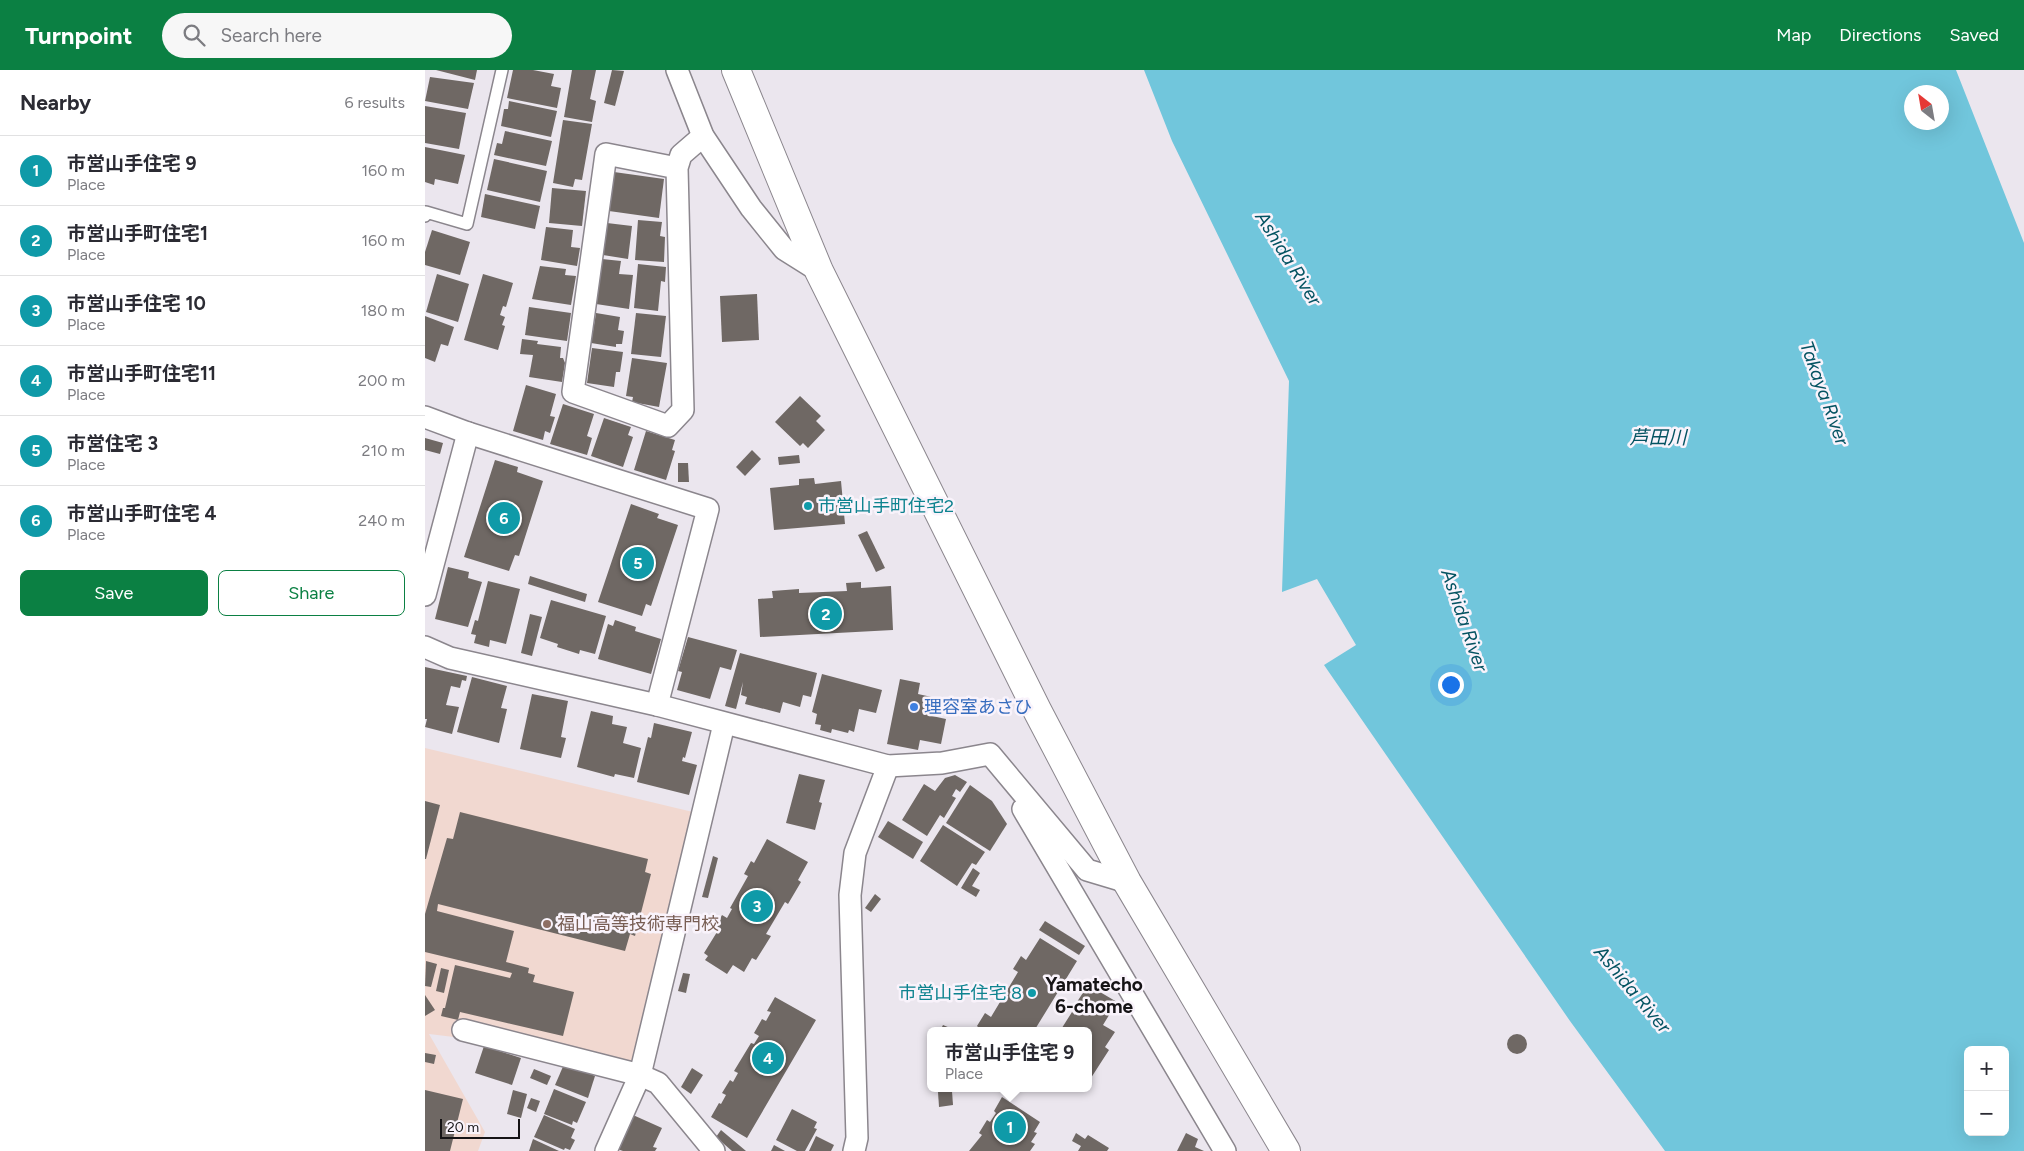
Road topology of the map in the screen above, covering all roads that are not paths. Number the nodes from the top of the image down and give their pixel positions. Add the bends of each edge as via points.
1 (502, 70) edge
2 (677, 70) edge
3 (736, 70) edge
4 (703, 136) junction
5 (677, 168) junction
6 (425, 216) edge
7 (819, 271) junction
8 (425, 417) edge
9 (468, 433) junction
10 (425, 595) edge
11 (425, 647) edge
12 (657, 705) junction
13 (724, 724) junction
14 (990, 754) junction
15 (888, 766) junction
16 (1127, 882) junction
17 (463, 1030) dead end
18 (640, 1075) junction
19 (606, 1151) edge
20 (714, 1151) edge
21 (855, 1151) edge
22 (1225, 1151) edge
23 (1287, 1151) edge

1 - 6 lane via 467,224 426,212
2 - 4 street
3 - 7 street
4 - 5 street via 681,155
4 - 7 street via 751,208 783,248
5 - 5 street via 683,410 668,426 573,392 606,154
7 - 16 street via 1019,676
8 - 9 street
9 - 10 street
9 - 12 street via 708,509
11 - 12 street via 450,658
12 - 13 street
13 - 15 street
13 - 18 street
14 - 15 street via 942,763
14 - 16 street via 1087,870
14 - 22 street
15 - 21 street via 855,853 850,895
16 - 23 street
17 - 18 street
18 - 19 street
18 - 20 street via 659,1083

